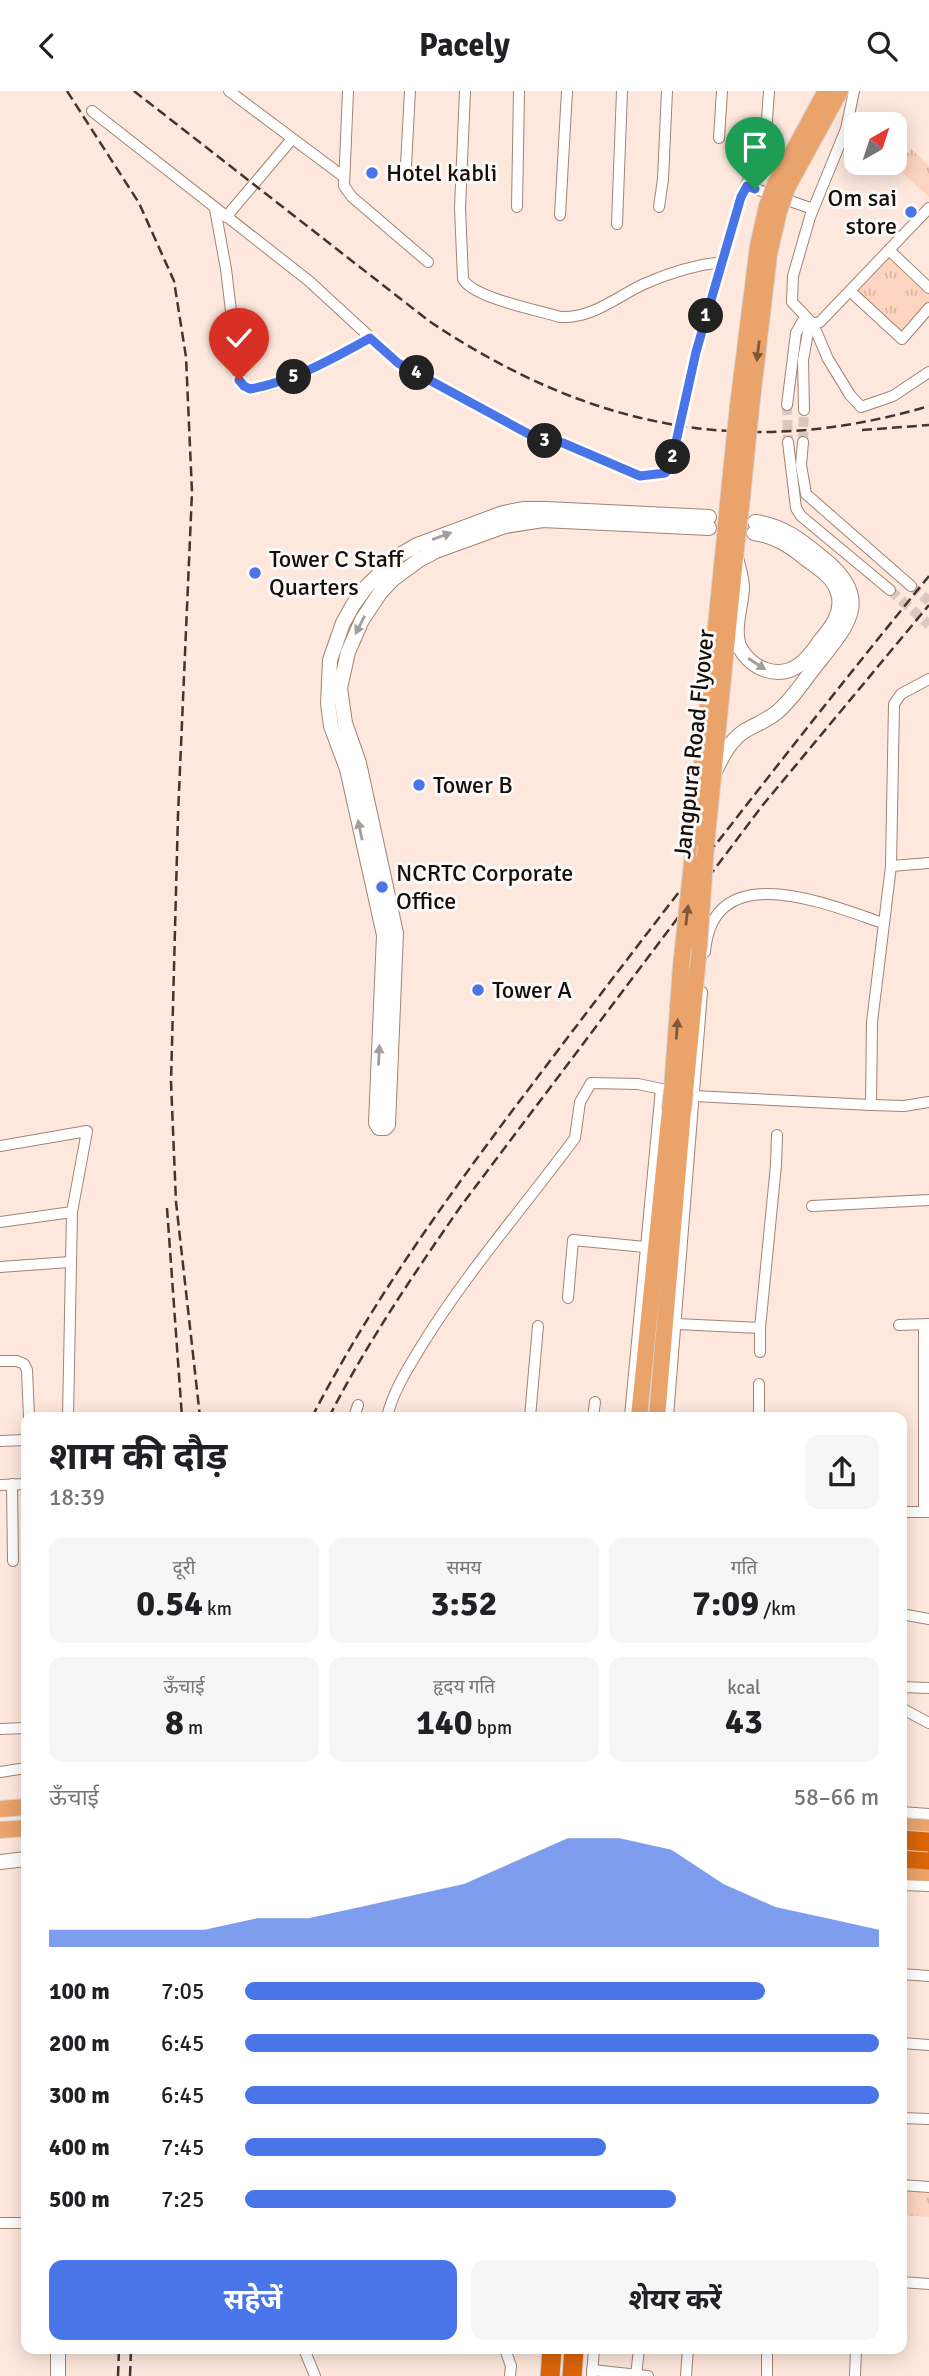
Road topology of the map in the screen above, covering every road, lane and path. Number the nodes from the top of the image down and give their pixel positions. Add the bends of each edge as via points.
1 (229, 91) edge
2 (348, 91) edge
3 (410, 91) edge
4 (465, 91) edge
5 (519, 91) edge
6 (567, 91) edge
7 (621, 91) edge
8 (667, 91) edge
9 (722, 91) edge
10 (769, 91) edge
11 (826, 91) edge
12 (840, 91) edge
13 (854, 91) edge
14 (92, 111) dead end
15 (719, 138) dead end
16 (292, 139) junction
17 (406, 165) dead end
18 (344, 182) junction
19 (747, 186) junction
20 (659, 207) dead end
21 (517, 208) dead end
22 (929, 208) edge
23 (215, 209) junction
24 (813, 209) junction
25 (560, 215) dead end
26 (226, 218) junction
27 (617, 224) dead end
28 (888, 250) junction
29 (428, 262) dead end
30 (722, 262) junction
31 (929, 288) edge
32 (850, 291) junction
33 (929, 308) edge
34 (809, 320) junction
35 (370, 338) junction
36 (929, 372) edge
37 (787, 405) tunnel mouth
38 (804, 410) tunnel mouth
39 (788, 442) tunnel mouth
40 (803, 442) tunnel mouth
41 (709, 523) joint
42 (755, 527) dead end
43 (736, 557) junction
44 (911, 586) tunnel mouth
45 (890, 590) tunnel mouth
46 (845, 592) junction
47 (929, 679) edge
48 (713, 775) junction
49 (929, 863) edge
50 (891, 866) junction
51 (883, 923) junction
52 (661, 1089) junction
53 (694, 1096) junction
54 (929, 1102) edge
55 (871, 1105) junction
56 (777, 1135) dead end
57 (0, 1146) edge
58 (929, 1200) edge
59 (812, 1206) dead end
60 (72, 1212) junction
61 (0, 1222) edge
62 (645, 1247) junction
63 (70, 1262) junction
64 (0, 1267) edge
65 (568, 1298) dead end
66 (677, 1324) junction
67 (899, 1325) dead end
68 (927, 1325) edge
69 (538, 1326) dead end
70 (760, 1328) junction
71 (760, 1352) dead end
72 (0, 1361) edge
73 (759, 1384) dead end
74 (927, 1394) edge
75 (595, 1402) dead end
76 (358, 1405) dead end
77 (29, 1412) edge
78 (68, 1412) edge
79 (356, 1412) edge
80 (388, 1412) edge
81 (530, 1412) edge
82 (594, 1412) edge
83 (629, 1412) edge
84 (637, 1412) edge
85 (660, 1412) edge
86 (668, 1412) edge
87 (759, 1412) edge
88 (21, 1440) edge
89 (0, 1441) edge
90 (926, 1450) edge
91 (6, 1484) edge
92 (907, 1512) edge
93 (926, 1512) edge
94 (13, 1561) dead end
95 (907, 1615) edge
96 (929, 1619) edge
97 (907, 1688) edge
98 (929, 1688) edge
99 (907, 1711) edge
100 (929, 1723) edge
101 (21, 1728) edge
102 (0, 1729) edge
103 (21, 1769) edge
104 (0, 1772) edge
105 (21, 1807) edge
106 (0, 1809) edge
107 (907, 1812) edge
108 (929, 1814) edge
109 (907, 1826) edge
110 (21, 1828) edge
111 (929, 1828) edge
112 (0, 1830) edge
113 (907, 1840) edge
114 (929, 1842) edge
115 (907, 1858) edge
116 (21, 1860) edge
117 (929, 1860) edge
118 (0, 1862) edge
119 (907, 1872) edge
120 (929, 1873) edge
121 (907, 1885) edge
122 (929, 1887) edge
123 (907, 1974) edge
124 (929, 1976) edge
125 (907, 2043) edge
126 (929, 2045) edge
127 (907, 2118) edge
128 (929, 2119) edge
129 (907, 2185) edge
130 (929, 2187) edge
131 (0, 2223) edge
132 (21, 2223) edge
133 (907, 2282) edge
134 (929, 2284) edge
135 (58, 2354) edge
136 (306, 2354) edge
137 (507, 2354) edge
138 (552, 2354) edge
139 (574, 2354) edge
140 (594, 2354) edge
141 (638, 2354) edge
142 (688, 2354) edge
143 (767, 2354) edge
144 (856, 2354) edge
145 (592, 2373) edge
146 (636, 2375) edge
147 (58, 2376) edge
148 (315, 2376) edge
149 (510, 2376) edge
150 (550, 2376) edge
151 (572, 2376) edge
152 (648, 2376) edge
153 (686, 2376) edge
154 (767, 2376) edge
155 (855, 2376) edge

1 - 16 street
2 - 18 street
3 - 17 street
4 - 30 street via 460,208 466,283 483,294 573,317 690,266
5 - 21 street
6 - 25 street
7 - 27 street
8 - 20 street
9 - 15 street
10 - 19 street via 766,134
84 -> 11 main road, Jangpura Road Flyover, bridge via 758,246 776,184
12 -> 43 main road, Jangpura Road Flyover, bridge via 787,188 769,254
13 - 24 street via 846,129
14 - 23 street
16 - 18 street
16 - 26 street
18 - 29 street via 352,197
19 - 24 street
19 - 30 street
22 - 28 street
23 - 26 street
23 - 35 street via 237,370 244,386 250,389 290,379
24 - 34 street via 791,295
26 - 35 street via 309,281
28 - 31 street
28 - 32 street
30 - 35 street via 670,468 665,473 640,476 563,443 536,438 398,363
32 - 33 street via 902,339
32 - 34 street via 820,322
34 - 36 street via 860,407 893,396
34 - 37 street via 796,333
34 - 38 street via 803,360
39 - 45 street via 796,508 801,516
40 - 44 street via 806,494
41 -> 41 main road via 543,520 505,526 436,551 405,570 380,593 362,620 340,688 396,933 388,1125 379,1128 384,935 328,704 330,660 348,614 366,586 398,556 503,513 546,509
42 - 46 main road via 791,547
43 -> 46 main road via 742,579 739,645 757,667 771,672 797,667 808,657 832,626
43 - 48 main road, Jangpura Road Flyover
46 - 48 main road via 851,613 840,634 775,714 733,741
47 - 50 street via 901,694 894,704
48 - 85 main road, Jangpura Road Flyover, bridge
49 - 50 street
50 - 51 street
51 - 53 street via 784,894 754,895 722,908 706,945
51 - 55 street via 871,1043
52 - 53 street
52 - 62 street
52 - 80 street via 591,1083 580,1102 575,1138 440,1317 406,1371
53 - 55 street
53 - 66 street
54 - 55 street
56 - 70 street
57 - 60 street via 87,1131
58 - 59 street
60 - 61 street
60 - 63 street
62 - 65 street via 573,1240
62 - 83 street
63 - 64 street
63 - 78 street
66 - 70 street
66 - 86 street
67 - 68 street
68 - 74 street
69 - 81 street
70 - 71 street
72 - 77 street via 24,1364
73 - 87 street
74 - 90 street
75 - 82 street
76 - 79 street
88 - 89 street
90 - 93 street
91 - 94 street
92 - 93 street
95 - 96 street
97 - 98 street
99 - 100 street
101 - 102 street
103 - 104 street
105 - 106 main road
107 - 108 street
109 - 111 main road
110 - 112 main road
113 - 114 highway, bridge
115 - 117 highway
116 - 118 main road
119 - 120 main road
121 - 122 street
123 - 124 street
125 - 126 street
127 - 128 street
129 - 130 street
131 - 132 street
133 - 134 street
135 - 147 main road
136 - 148 street
137 - 149 street
138 - 150 highway
139 - 151 highway
140 - 145 street
141 - 146 street
142 - 153 street
143 - 154 street
144 - 155 street
145 - 146 street
146 - 152 street

